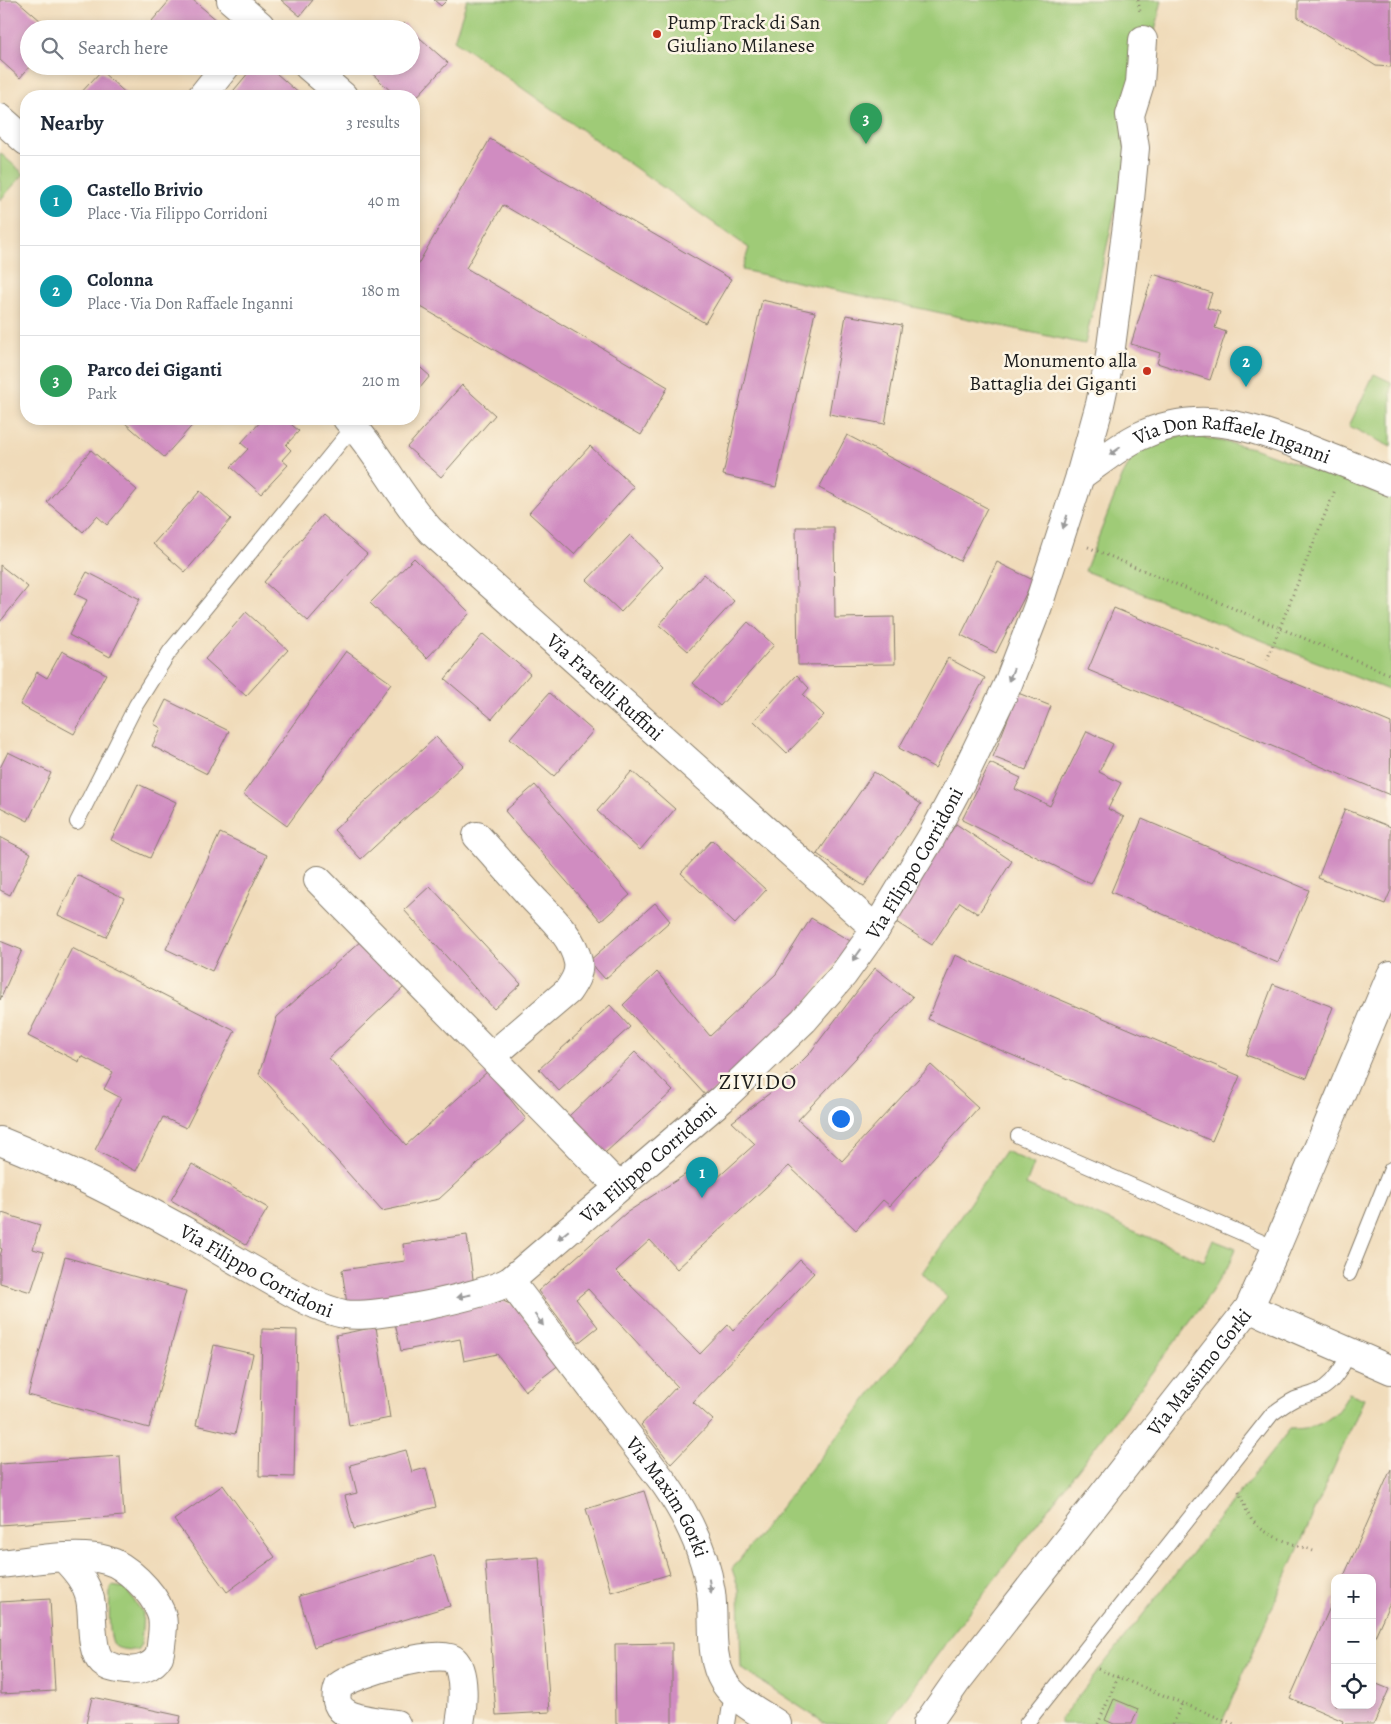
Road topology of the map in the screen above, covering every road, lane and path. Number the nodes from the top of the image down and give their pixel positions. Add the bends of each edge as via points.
1 (230, 0) edge
2 (252, 20) edge
3 (1143, 40) dead end
4 (219, 75) edge
5 (318, 75) edge
6 (207, 90) edge
7 (336, 90) edge
8 (0, 118) edge
9 (20, 136) edge
10 (348, 425) edge
11 (353, 425) edge
12 (1347, 464) junction
13 (1080, 476) junction
14 (1391, 482) edge
15 (1061, 536) junction
16 (1279, 629) junction
17 (1267, 660) dead end
18 (1391, 675) edge
19 (77, 822) dead end
20 (477, 836) dead end
21 (318, 880) dead end
22 (876, 929) junction
23 (1391, 974) edge
24 (492, 1056) junction
25 (1018, 1136) dead end
26 (0, 1141) edge
27 (1391, 1169) edge
28 (620, 1187) junction
29 (1276, 1248) junction
30 (1349, 1274) dead end
31 (510, 1281) junction
32 (1249, 1308) junction
33 (1350, 1352) junction
34 (1391, 1370) edge
35 (1225, 1474) junction
36 (1316, 1552) dead end
37 (64, 1558) dead end
38 (0, 1564) edge
39 (1080, 1656) junction
40 (1118, 1678) junction
41 (737, 1696) junction
42 (1182, 1703) junction
43 (396, 1724) edge
44 (460, 1724) edge
45 (727, 1724) edge
46 (777, 1724) edge
47 (927, 1724) edge
48 (1026, 1724) edge
49 (1098, 1724) edge
50 (1174, 1724) edge
51 (1234, 1724) edge

1 - 2 street
3 - 13 street, Via Filippo Corridoni via 1140,83 1130,115 1135,148 1109,362
4 - 6 street
5 - 7 street
8 - 9 street
10 - 19 lane via 170,651 136,705
11 - 22 street, Via Fratelli Ruffini via 431,532
12 -> 13 street, Via Don Raffaele Inganni via 1259,431 1228,423 1193,420 1141,435
12 - 14 street, Via Don Raffaele Inganni
12 - 16 path
13 -> 15 street, Via Filippo Corridoni
15 - 16 path
15 -> 22 street, Via Filippo Corridoni via 1024,644 978,748 931,838
16 - 17 path
16 - 18 path
20 - 24 street via 560,929 578,961 574,982 568,991
21 - 24 street
22 -> 28 street, Via Filippo Corridoni via 830,990 796,1028 740,1082
23 - 29 street, Via Massimo Gorki
24 - 28 street
25 - 29 lane
31 -> 26 street, Via Filippo Corridoni via 484,1292 410,1308 344,1314 287,1290 120,1195
27 - 30 lane
28 -> 31 street, Via Filippo Corridoni
29 - 32 street, Via Massimo Gorki
31 -> 41 street, Via Maxim Gorki via 665,1484 685,1515 706,1565 716,1663 725,1684
32 - 33 street
32 - 47 street, Via Massimo Gorki via 957,1681
33 - 34 street
33 - 35 lane via 1336,1378 1324,1388 1297,1398 1272,1414
35 - 36 path via 1232,1479 1252,1520 1259,1527
35 - 39 lane
37 - 38 street
39 - 40 path
39 - 48 lane
40 - 42 path
40 - 49 path
41 - 45 lane via 730,1705
41 - 46 street, Via Maxim Gorki
42 - 50 path
42 - 51 path
43 - 44 street via 345,1713 337,1702 339,1686 384,1668 446,1656 454,1659 460,1674

